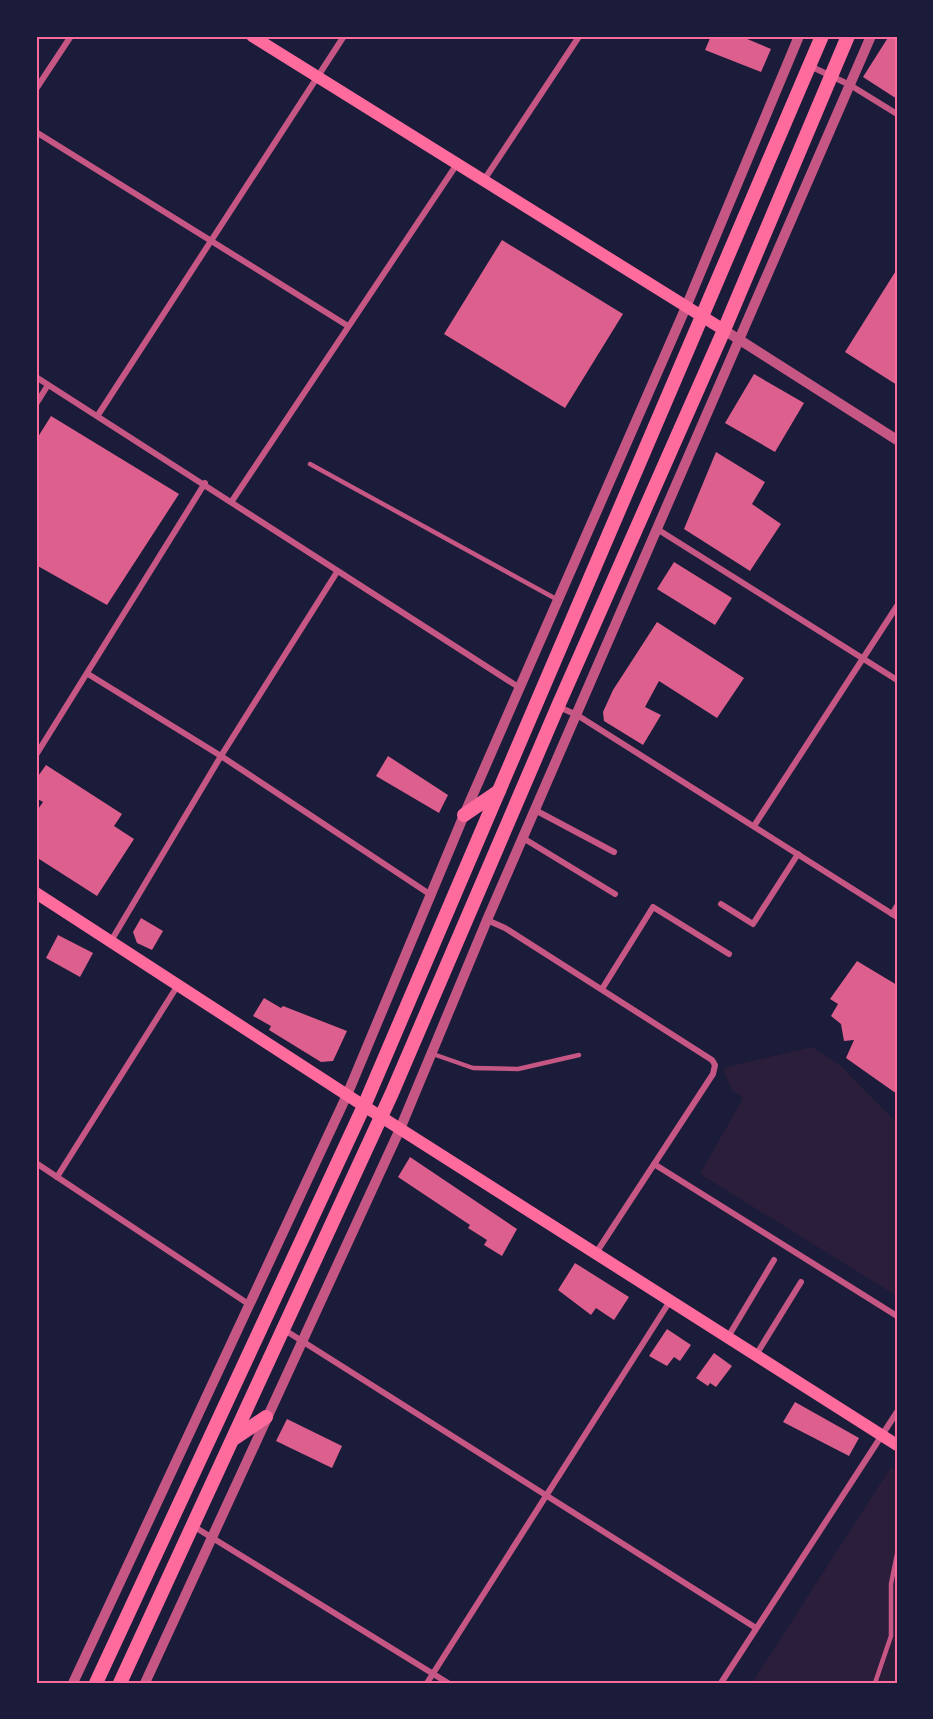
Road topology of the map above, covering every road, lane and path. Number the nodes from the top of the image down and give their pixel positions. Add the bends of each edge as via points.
1 (71, 36) edge
2 (252, 36) edge
3 (344, 36) edge
4 (799, 36) edge
5 (822, 36) edge
6 (848, 36) edge
7 (871, 36) edge
8 (578, 38) dead end
9 (810, 66) junction
10 (831, 76) junction
11 (317, 77) junction
12 (850, 85) junction
13 (36, 89) edge
14 (897, 114) edge
15 (36, 132) edge
16 (458, 164) junction
17 (484, 180) junction
18 (210, 240) junction
19 (686, 307) junction
20 (703, 318) junction
21 (348, 326) junction
22 (724, 330) junction
23 (740, 340) junction
24 (36, 377) edge
25 (48, 385) junction
26 (36, 404) edge
27 (98, 415) junction
28 (897, 440) edge
29 (310, 464) dead end
30 (205, 483) junction
31 (232, 501) junction
32 (656, 528) junction
33 (337, 572) junction
34 (558, 601) junction
35 (897, 606) edge
36 (863, 658) junction
37 (88, 674) junction
38 (897, 680) edge
39 (520, 688) junction
40 (558, 706) junction
41 (578, 715) junction
42 (36, 755) edge
43 (221, 756) junction
44 (500, 789) junction
45 (535, 810) junction
46 (464, 815) junction
47 (754, 826) junction
48 (523, 838) junction
49 (614, 852) dead end
50 (798, 854) junction
51 (36, 893) edge
52 (615, 894) dead end
53 (431, 895) junction
54 (722, 904) dead end
55 (897, 906) edge
56 (895, 916) edge
57 (487, 920) junction
58 (110, 942) junction
59 (729, 954) dead end
60 (178, 985) junction
61 (602, 989) junction
62 (432, 1054) junction
63 (579, 1055) dead end
64 (347, 1095) junction
65 (364, 1106) junction
66 (382, 1117) junction
67 (400, 1129) junction
68 (36, 1163) edge
69 (654, 1164) junction
70 (57, 1177) junction
71 (596, 1254) junction
72 (774, 1260) dead end
73 (801, 1282) dead end
74 (670, 1301) junction
75 (250, 1305) junction
76 (897, 1316) edge
77 (284, 1329) junction
78 (728, 1338) junction
79 (302, 1341) junction
80 (755, 1355) junction
81 (897, 1412) edge
82 (266, 1417) junction
83 (882, 1436) junction
84 (233, 1440) junction
85 (897, 1445) edge
86 (546, 1493) junction
87 (192, 1526) junction
88 (212, 1535) junction
89 (897, 1554) edge
90 (756, 1628) junction
91 (433, 1673) junction
92 (73, 1683) edge
93 (96, 1683) edge
94 (120, 1683) edge
95 (145, 1683) edge
96 (426, 1683) edge
97 (448, 1683) edge
98 (721, 1683) edge
99 (875, 1683) edge

1 - 13 street
2 - 11 main road
3 - 11 street
4 - 19 street
5 - 9 main road
6 - 10 main road
7 - 12 street
8 - 17 street
9 - 10 street
9 - 20 main road
10 - 12 street
10 - 22 main road
11 - 16 main road
11 - 18 street
12 - 14 street
12 - 23 street
15 - 18 street
16 - 17 main road
16 - 21 street
17 - 19 main road
18 - 21 street
18 - 27 street
19 - 20 main road
19 - 34 street
20 - 22 main road
20 - 44 main road
21 - 31 street
22 - 23 street
22 - 40 main road
23 - 28 street
23 - 32 street
24 - 25 street
25 - 26 street
25 - 27 street
27 - 30 street
29 - 34 lane
30 - 31 street
30 - 37 street
31 - 33 street
32 - 36 street
32 - 41 street
33 - 39 street
33 - 43 street
34 - 39 street
35 - 36 street
36 - 38 street
36 - 47 street
37 - 42 street
37 - 43 street
39 - 46 street
40 - 41 street
40 - 66 main road
41 - 45 street
41 - 47 street
43 - 53 street
43 - 58 street
44 - 46 main road
44 - 65 main road
45 - 48 street
45 - 49 street
46 - 53 street
47 - 50 street
48 - 52 street
48 - 57 street
50 - 54 street via 753,924
50 - 56 street
51 - 58 main road
53 - 64 street
55 - 56 street
57 - 61 street
57 - 62 street
58 - 60 main road
59 - 61 street via 653,907
60 - 64 main road
60 - 70 street
61 - 69 street via 715,1065 713,1074
62 - 63 lane via 473,1068 518,1069
62 - 67 street
64 - 65 main road
64 - 75 street
65 - 66 main road
65 - 93 main road
66 - 67 main road
66 - 77 main road
67 - 71 main road
67 - 79 street
68 - 70 street
69 - 71 street
69 - 76 street
70 - 75 street
71 - 74 main road
72 - 78 street
73 - 80 street
74 - 78 main road
74 - 86 street
75 - 92 street
77 - 79 street
77 - 84 main road
78 - 80 main road
79 - 82 street
79 - 86 street
80 - 83 main road
81 - 83 street
82 - 84 main road
82 - 88 street
83 - 85 main road
83 - 90 street
84 - 87 main road
86 - 90 street
86 - 91 street
87 - 88 street
87 - 94 main road
88 - 91 street
88 - 95 street
89 - 99 lane via 891,1584 891,1636
90 - 98 street
91 - 96 street
91 - 97 street

